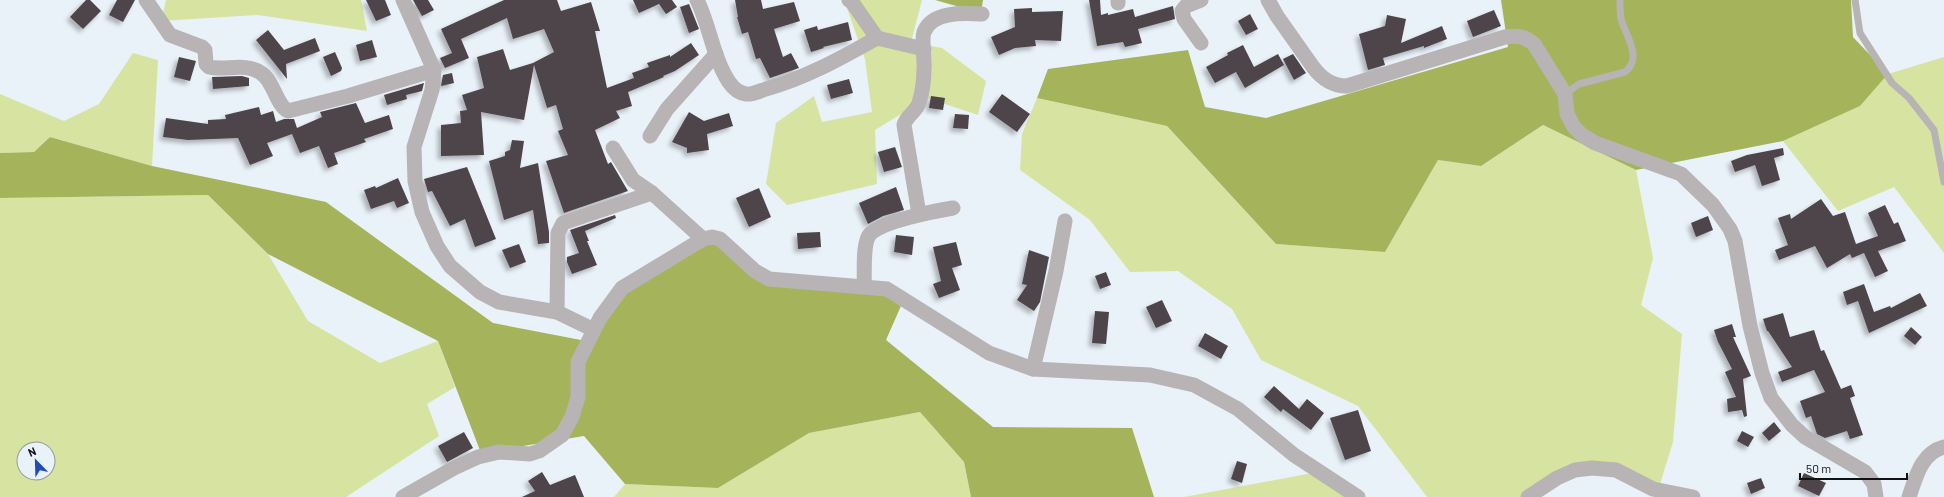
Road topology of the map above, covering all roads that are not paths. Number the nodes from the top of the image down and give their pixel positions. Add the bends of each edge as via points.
1 (146, 0) edge
2 (403, 0) edge
3 (697, 0) edge
4 (849, 0) edge
5 (1201, 0) edge
6 (1268, 0) edge
7 (1620, 0) edge
8 (1855, 0) edge
9 (982, 14) dead end
10 (877, 38) junction
11 (1201, 43) dead end
12 (924, 49) junction
13 (716, 54) junction
14 (434, 70) junction
15 (1565, 94) junction
16 (650, 136) dead end
17 (613, 148) dead end
18 (1944, 182) edge
19 (652, 193) junction
20 (953, 208) dead end
21 (919, 214) junction
22 (1065, 221) dead end
23 (703, 239) junction
24 (864, 286) junction
25 (557, 312) junction
26 (594, 330) junction
27 (1033, 369) junction
28 (1944, 448) edge
29 (403, 497) edge
30 (1358, 497) edge
31 (1528, 497) edge
32 (1693, 497) edge
33 (1876, 497) edge
34 (1909, 497) edge

1 - 14 street via 170,35 202,46 209,67 244,66 262,73 272,85 283,109 288,111
2 - 14 street
3 - 13 street
4 - 10 street
5 - 11 street via 1186,6 1182,11 1184,19
6 - 15 street via 1319,75 1336,86 1347,86 1518,35 1534,44
7 - 15 lane via 1621,17 1634,54 1630,68 1625,72 1579,84
8 - 18 lane via 1860,33 1892,83 1909,98 1934,130
9 - 12 street via 965,13 939,17 932,21 924,33
10 - 12 street
10 - 13 street via 814,72 781,85 747,94 739,93 729,83
12 - 21 street via 924,72 918,105 905,120 904,125
13 - 16 street via 667,109
14 - 25 street via 432,90 414,147 414,168 422,212 437,246 450,266 480,292 499,302
15 - 33 street via 1567,114 1582,135 1681,174 1713,205 1735,242 1750,326 1771,398 1805,437 1865,472 1874,484
17 - 19 street via 633,180
19 - 23 street
19 - 25 street via 563,223 558,233
20 - 21 street
21 - 24 street via 870,235 866,246
22 - 27 street
23 - 24 street via 720,239 755,271 769,279
23 - 26 street via 622,288
24 - 27 street via 887,289 989,353
25 - 26 street
26 - 29 street via 578,362 578,397 572,417 562,435 539,451 530,454 498,452 478,457
27 - 30 street via 1150,375 1194,385 1238,409 1294,455
28 - 34 street via 1929,456 1920,466
31 - 32 street via 1575,470 1592,468 1616,470 1654,488

